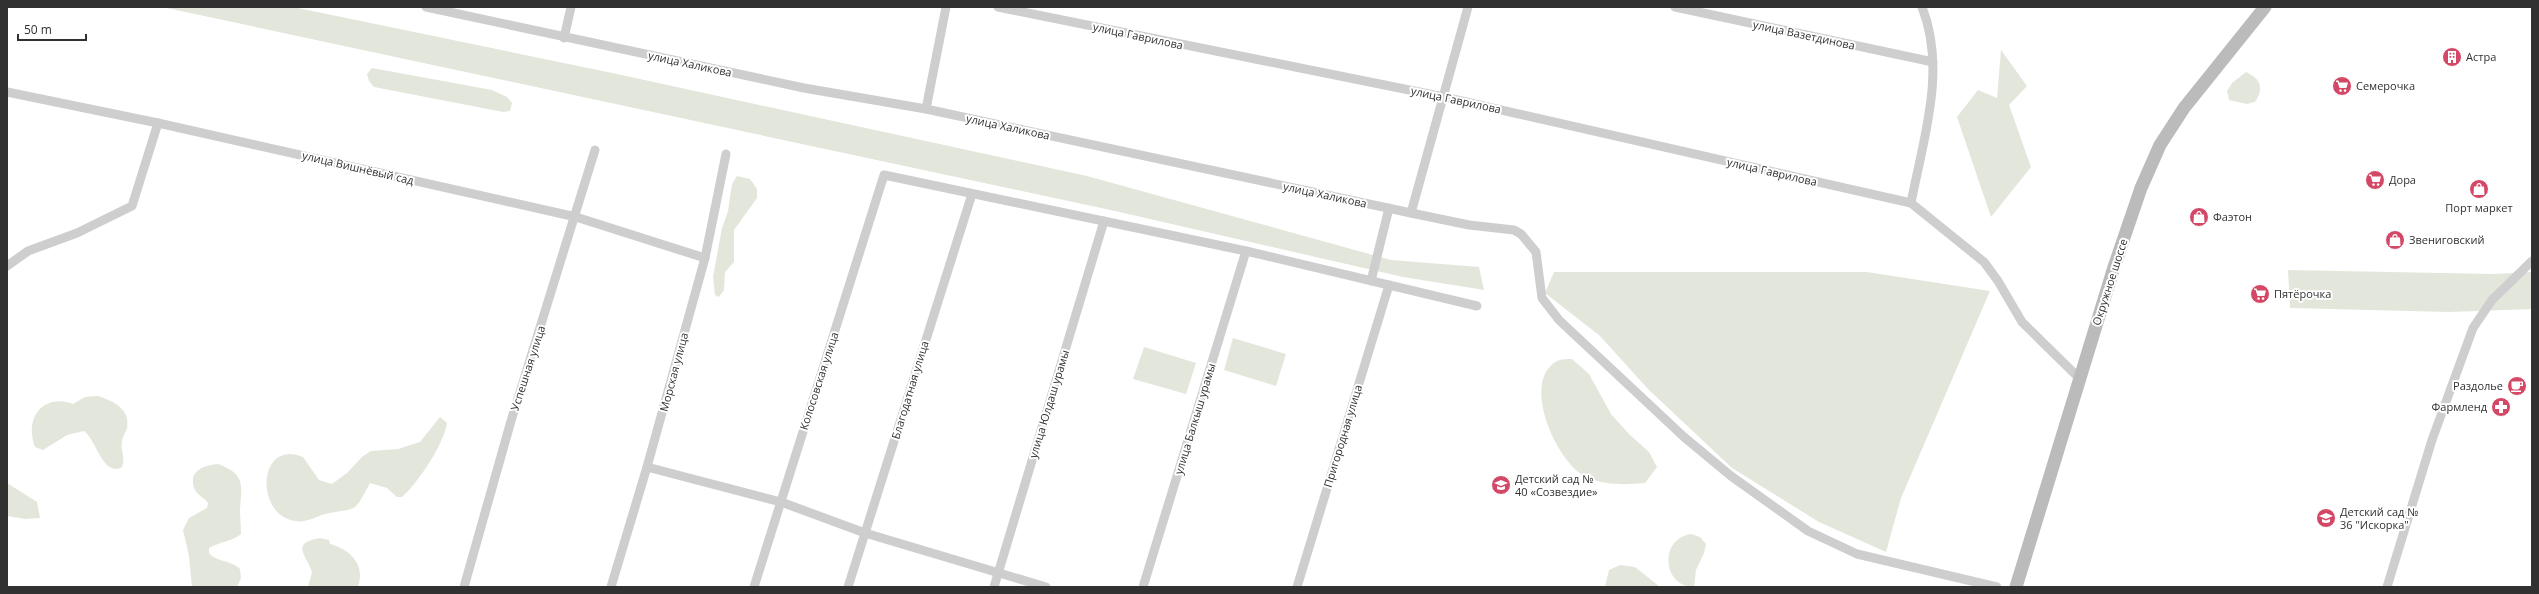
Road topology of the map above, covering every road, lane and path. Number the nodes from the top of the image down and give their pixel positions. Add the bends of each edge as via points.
1 (426, 7) edge
2 (571, 7) edge
3 (946, 7) edge
4 (998, 7) edge
5 (1468, 7) edge
6 (1675, 7) edge
7 (1922, 7) edge
8 (2264, 7) edge
9 (564, 38) junction
10 (1933, 62) junction
11 (7, 92) edge
12 (1444, 97) junction
13 (926, 109) junction
14 (158, 122) junction
15 (595, 150) dead end
16 (726, 154) dead end
17 (972, 194) junction
18 (1911, 203) junction
19 (1389, 208) junction
20 (1411, 213) junction
21 (576, 217) junction
22 (1104, 221) junction
23 (1246, 251) junction
24 (705, 258) junction
25 (2532, 261) edge
26 (7, 266) edge
27 (1371, 281) junction
28 (1389, 285) junction
29 (1477, 306) dead end
30 (2080, 378) junction
31 (647, 467) junction
32 (781, 502) junction
33 (865, 533) junction
34 (999, 572) junction
35 (464, 587) edge
36 (610, 587) edge
37 (754, 587) edge
38 (848, 587) edge
39 (994, 587) edge
40 (1046, 587) edge
41 (1144, 587) edge
42 (1297, 587) edge
43 (1997, 587) edge
44 (2016, 587) edge
45 (2387, 587) edge

1 - 9 street, улица Халикова
2 - 9 street
3 - 13 street
4 - 12 street, улица Гаврилова
5 - 12 street
6 - 10 street, улица Вазетдинова
7 - 10 street
8 - 30 street, Окружное шоссе via 2189,102 2160,145 2128,225
9 - 13 street, улица Халикова via 804,88
10 - 18 street via 1933,89
11 - 14 street, улица Вишнёвый сад
12 - 18 street, улица Гаврилова
12 - 20 street
13 - 19 street, улица Халикова
14 - 21 street, улица Вишнёвый сад
14 - 26 street via 132,206 77,233 28,251
15 - 21 street, Успешная улица
16 - 24 street, Морская улица
17 - 22 street
17 - 32 street, Колосовская улица via 884,175
17 - 33 street, Благодатная улица
18 - 30 street via 1984,262 2022,322
19 - 20 street, улица Халикова
19 - 27 street
20 - 43 street, улица Халикова via 1469,225 1514,230 1521,234 1536,252 1542,298 1559,320 1684,437 1731,476 1808,531 1857,554
21 - 24 street, улица Вишнёвый сад
21 - 35 street, Успешная улица via 511,421
22 - 23 street
22 - 34 street, улица Юлдаш урамы
23 - 27 street
23 - 41 street, улица Балкыш урамы
24 - 31 street, Морская улица
25 - 45 street via 2492,300 2473,328 2432,440
27 - 28 street
28 - 29 street
28 - 42 street, Пригородная улица
30 - 44 street, Окружное шоссе
31 - 32 street
31 - 36 street, Морская улица
32 - 33 street
32 - 37 street, Колосовская улица
33 - 34 street
33 - 38 street, Благодатная улица
34 - 39 street, улица Юлдаш урамы
34 - 40 street

